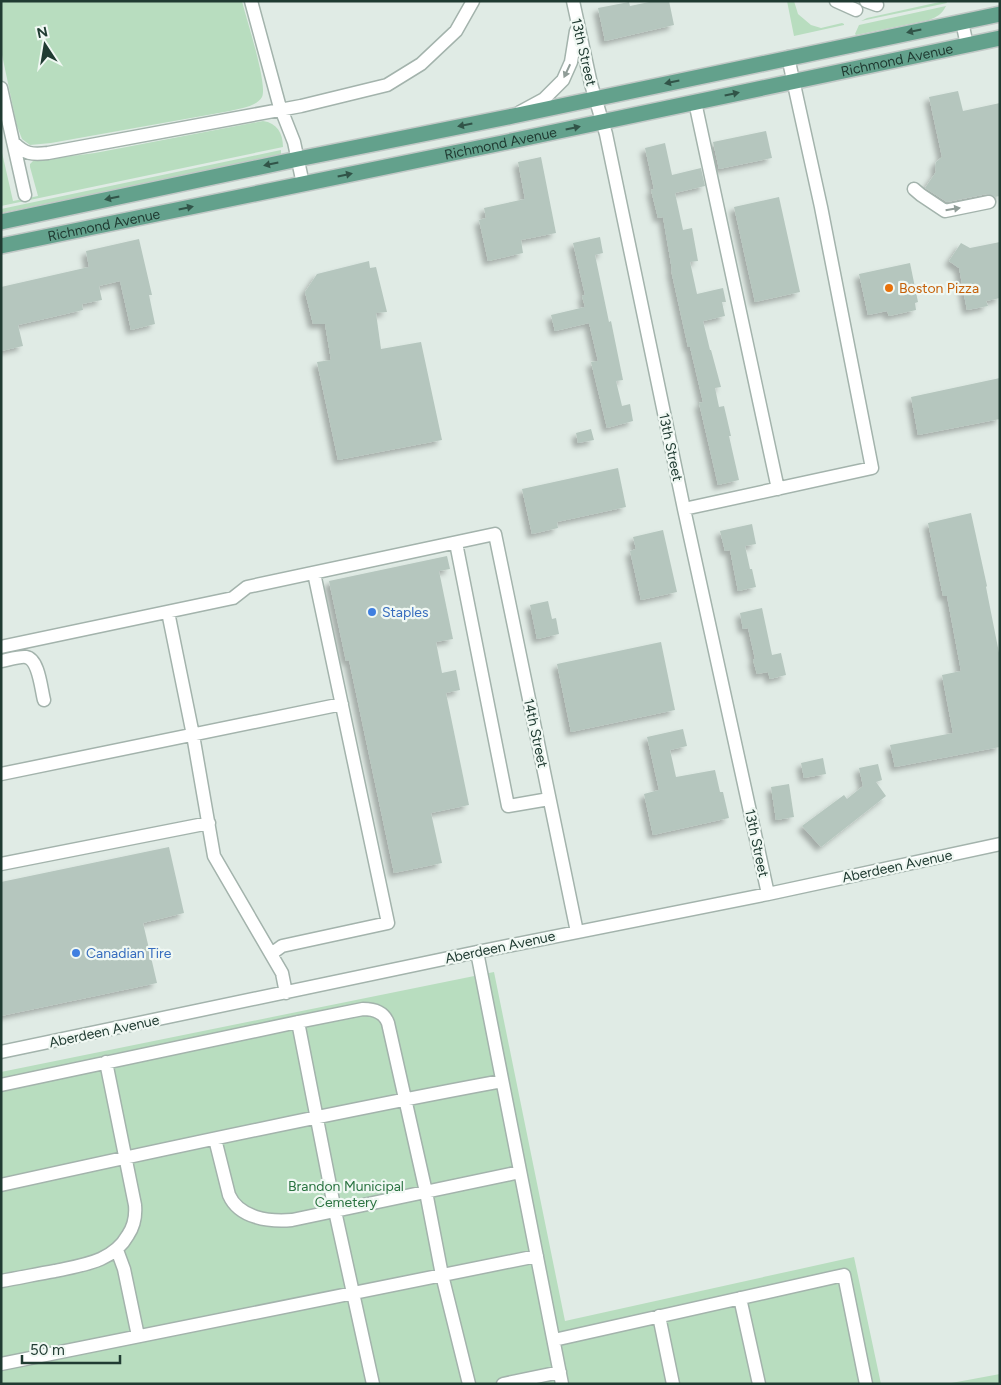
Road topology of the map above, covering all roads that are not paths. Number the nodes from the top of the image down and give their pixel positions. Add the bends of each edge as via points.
1 (251, 1) edge
2 (473, 1) edge
3 (573, 1) edge
4 (836, 1) edge
5 (856, 10) dead end
6 (1000, 14) edge
7 (962, 22) junction
8 (578, 24) junction
9 (1000, 38) edge
10 (967, 45) junction
11 (788, 57) junction
12 (793, 81) junction
13 (1, 88) edge
14 (595, 98) junction
15 (695, 102) junction
16 (281, 110) junction
17 (513, 116) junction
18 (602, 121) junction
19 (14, 143) junction
20 (298, 159) junction
21 (303, 184) junction
22 (914, 188) dead end
23 (25, 194) dead end
24 (989, 202) dead end
25 (1, 222) edge
26 (1, 246) edge
27 (778, 489) junction
28 (684, 509) junction
29 (456, 543) junction
30 (314, 573) junction
31 (168, 612) junction
32 (1, 647) edge
33 (1, 661) edge
34 (44, 700) dead end
35 (342, 704) junction
36 (193, 735) junction
37 (1, 774) edge
38 (550, 799) junction
39 (209, 823) junction
40 (1000, 844) edge
41 (1, 864) edge
42 (768, 894) junction
43 (577, 932) junction
44 (477, 952) junction
45 (270, 954) junction
46 (286, 993) junction
47 (298, 1022) junction
48 (1, 1052) edge
49 (106, 1062) junction
50 (502, 1080) junction
51 (1, 1085) edge
52 (405, 1099) junction
53 (316, 1118) junction
54 (215, 1139) junction
55 (126, 1157) junction
56 (520, 1172) junction
57 (1, 1185) edge
58 (426, 1192) junction
59 (336, 1211) junction
60 (117, 1250) junction
61 (537, 1256) junction
62 (442, 1275) junction
63 (1, 1281) edge
64 (353, 1293) junction
65 (740, 1298) junction
66 (658, 1316) junction
67 (138, 1336) junction
68 (554, 1340) junction
69 (1, 1364) edge
70 (561, 1378) edge
71 (373, 1384) edge
72 (469, 1384) edge
73 (503, 1384) edge
74 (673, 1384) edge
75 (759, 1384) edge
76 (866, 1384) edge

1 - 16 street
2 - 16 street via 456,31 421,64 387,85
3 - 8 street, 13th Street
4 - 5 street
6 - 7 main road, Richmond Avenue
7 - 10 street
7 -> 11 main road, Richmond Avenue
8 - 14 street, 13th Street
8 -> 17 street via 571,62 562,80 544,99
9 - 10 main road, Richmond Avenue
10 - 12 main road, Richmond Avenue
11 - 12 street
11 -> 14 main road, Richmond Avenue
15 -> 12 main road, Richmond Avenue
12 - 27 street via 872,468
13 - 19 street
14 - 17 main road, Richmond Avenue
14 - 18 street, 13th Street
15 - 18 main road, Richmond Avenue
15 - 27 street
16 - 19 street via 34,155 22,151
16 - 20 street
17 -> 20 main road, Richmond Avenue
21 -> 18 main road, Richmond Avenue
18 - 28 street, 13th Street
19 - 23 street
20 - 21 street
20 -> 25 main road, Richmond Avenue
26 -> 21 main road, Richmond Avenue
22 -> 24 street via 946,211
27 - 28 street
28 - 42 street, 13th Street
29 - 30 street
29 - 38 street via 508,806
29 - 38 street, 14th Street via 495,534
30 - 31 street via 247,587 233,598
30 - 35 street
31 - 32 street
31 - 36 street
33 - 34 street via 25,656 33,660
35 - 36 street
35 - 45 street via 388,923 282,946
36 - 37 street
36 - 39 street
38 - 43 street, 14th Street
39 - 41 street
39 - 45 street via 214,856
40 - 42 street, Aberdeen Avenue
42 - 43 street, Aberdeen Avenue
43 - 44 street, Aberdeen Avenue
44 - 46 street, Aberdeen Avenue
44 - 50 street
45 - 46 street via 282,973
46 - 48 street, Aberdeen Avenue
47 - 49 street
47 - 52 street via 363,1009 380,1013 388,1023
47 - 53 street
49 - 51 street
49 - 55 street
50 - 52 street
50 - 56 street
52 - 53 street
52 - 58 street
53 - 54 street
53 - 59 street
54 - 55 street
54 - 59 street via 229,1195 238,1208 258,1217 281,1221
55 - 57 street
55 - 60 street via 136,1213 131,1230
56 - 58 street
56 - 61 street
58 - 59 street
58 - 62 street
59 - 64 street
60 - 63 street via 87,1264
60 - 67 street via 124,1268
61 - 62 street
61 - 68 street
62 - 64 street
62 - 72 street
64 - 67 street
64 - 71 street
65 - 66 street
65 - 75 street
65 - 76 street via 844,1276
66 - 68 street
66 - 74 street
67 - 69 street
68 - 70 street
70 - 73 street

